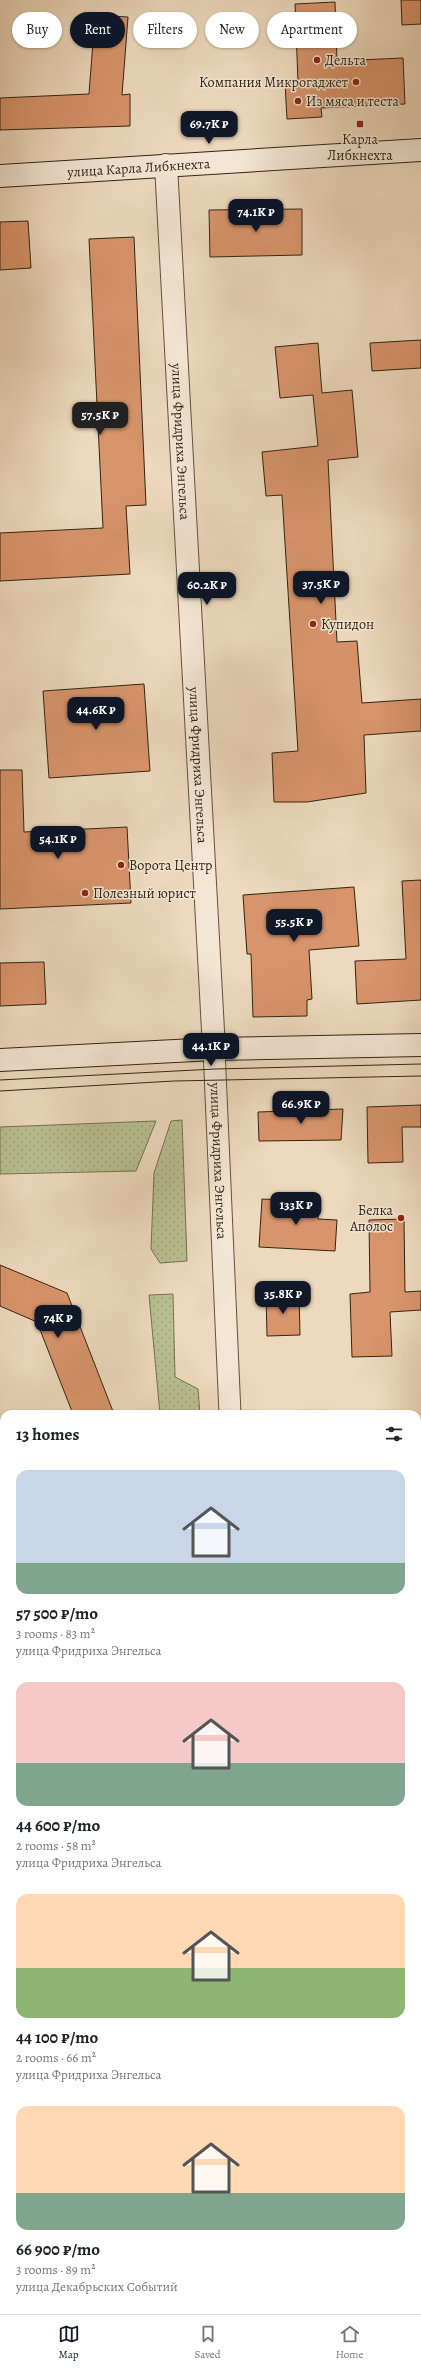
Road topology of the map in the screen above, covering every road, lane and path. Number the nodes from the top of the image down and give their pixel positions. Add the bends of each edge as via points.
1 (421, 150) edge
2 (166, 165) junction
3 (0, 176) edge
4 (421, 1045) edge
5 (214, 1049) junction
6 (0, 1060) edge
7 (230, 1410) edge

1 - 2 street, улица Карла Либкнехта
2 - 3 street, улица Карла Либкнехта
2 - 5 street, улица Фридриха Энгельса
4 - 5 street
5 - 6 street
5 - 7 street, улица Фридриха Энгельса

